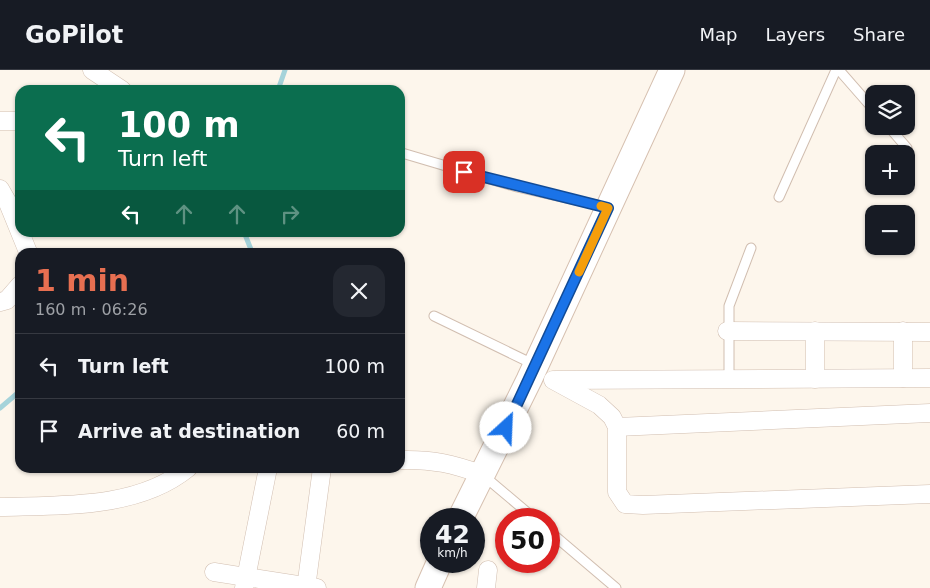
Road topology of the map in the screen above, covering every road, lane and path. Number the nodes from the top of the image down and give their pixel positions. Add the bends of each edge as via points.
1 (92, 70) edge
2 (672, 70) edge
3 (838, 70) edge
4 (114, 85) edge
5 (865, 100) edge
6 (0, 121) edge
7 (15, 121) edge
8 (896, 135) edge
9 (904, 145) edge
10 (405, 154) edge
11 (0, 189) edge
12 (779, 197) dead end
13 (608, 208) junction
14 (15, 220) edge
15 (751, 248) dead end
16 (15, 291) edge
17 (0, 302) edge
18 (434, 316) dead end
19 (727, 331) junction
20 (815, 331) junction
21 (903, 331) junction
22 (930, 332) edge
23 (539, 375) junction
24 (729, 378) junction
25 (903, 378) junction
26 (930, 378) edge
27 (815, 379) junction
28 (930, 413) edge
29 (617, 427) junction
30 (405, 460) edge
31 (182, 473) edge
32 (267, 473) edge
33 (321, 473) edge
34 (484, 475) junction
35 (930, 494) edge
36 (0, 507) edge
37 (466, 508) edge
38 (522, 508) edge
39 (560, 540) edge
40 (488, 570) dead end
41 (214, 572) dead end
42 (435, 573) edge
43 (245, 582) edge
44 (310, 587) edge
45 (428, 588) edge
46 (486, 588) edge
47 (616, 588) edge

1 - 4 street
2 - 13 main road
3 - 5 lane
3 - 12 lane
6 - 7 street
8 - 9 lane
10 - 13 lane via 517,187
11 - 14 street
13 - 23 main road
15 - 19 lane via 728,306
16 - 17 street via 7,300
18 - 23 lane
19 - 20 street
19 - 24 lane
20 - 21 street
20 - 27 street
21 - 22 street
21 - 25 street
23 - 24 street
23 - 29 street via 599,406 612,417
23 - 34 main road
24 - 27 street
25 - 26 street
25 - 27 street
28 - 29 street
29 - 35 street via 617,492 625,504
30 - 34 street via 449,463
31 - 36 street via 150,490 110,500
32 - 43 street
33 - 44 street
34 - 37 main road
34 - 38 lane
39 - 47 lane
40 - 46 street
41 - 43 street
42 - 45 main road
43 - 44 street

